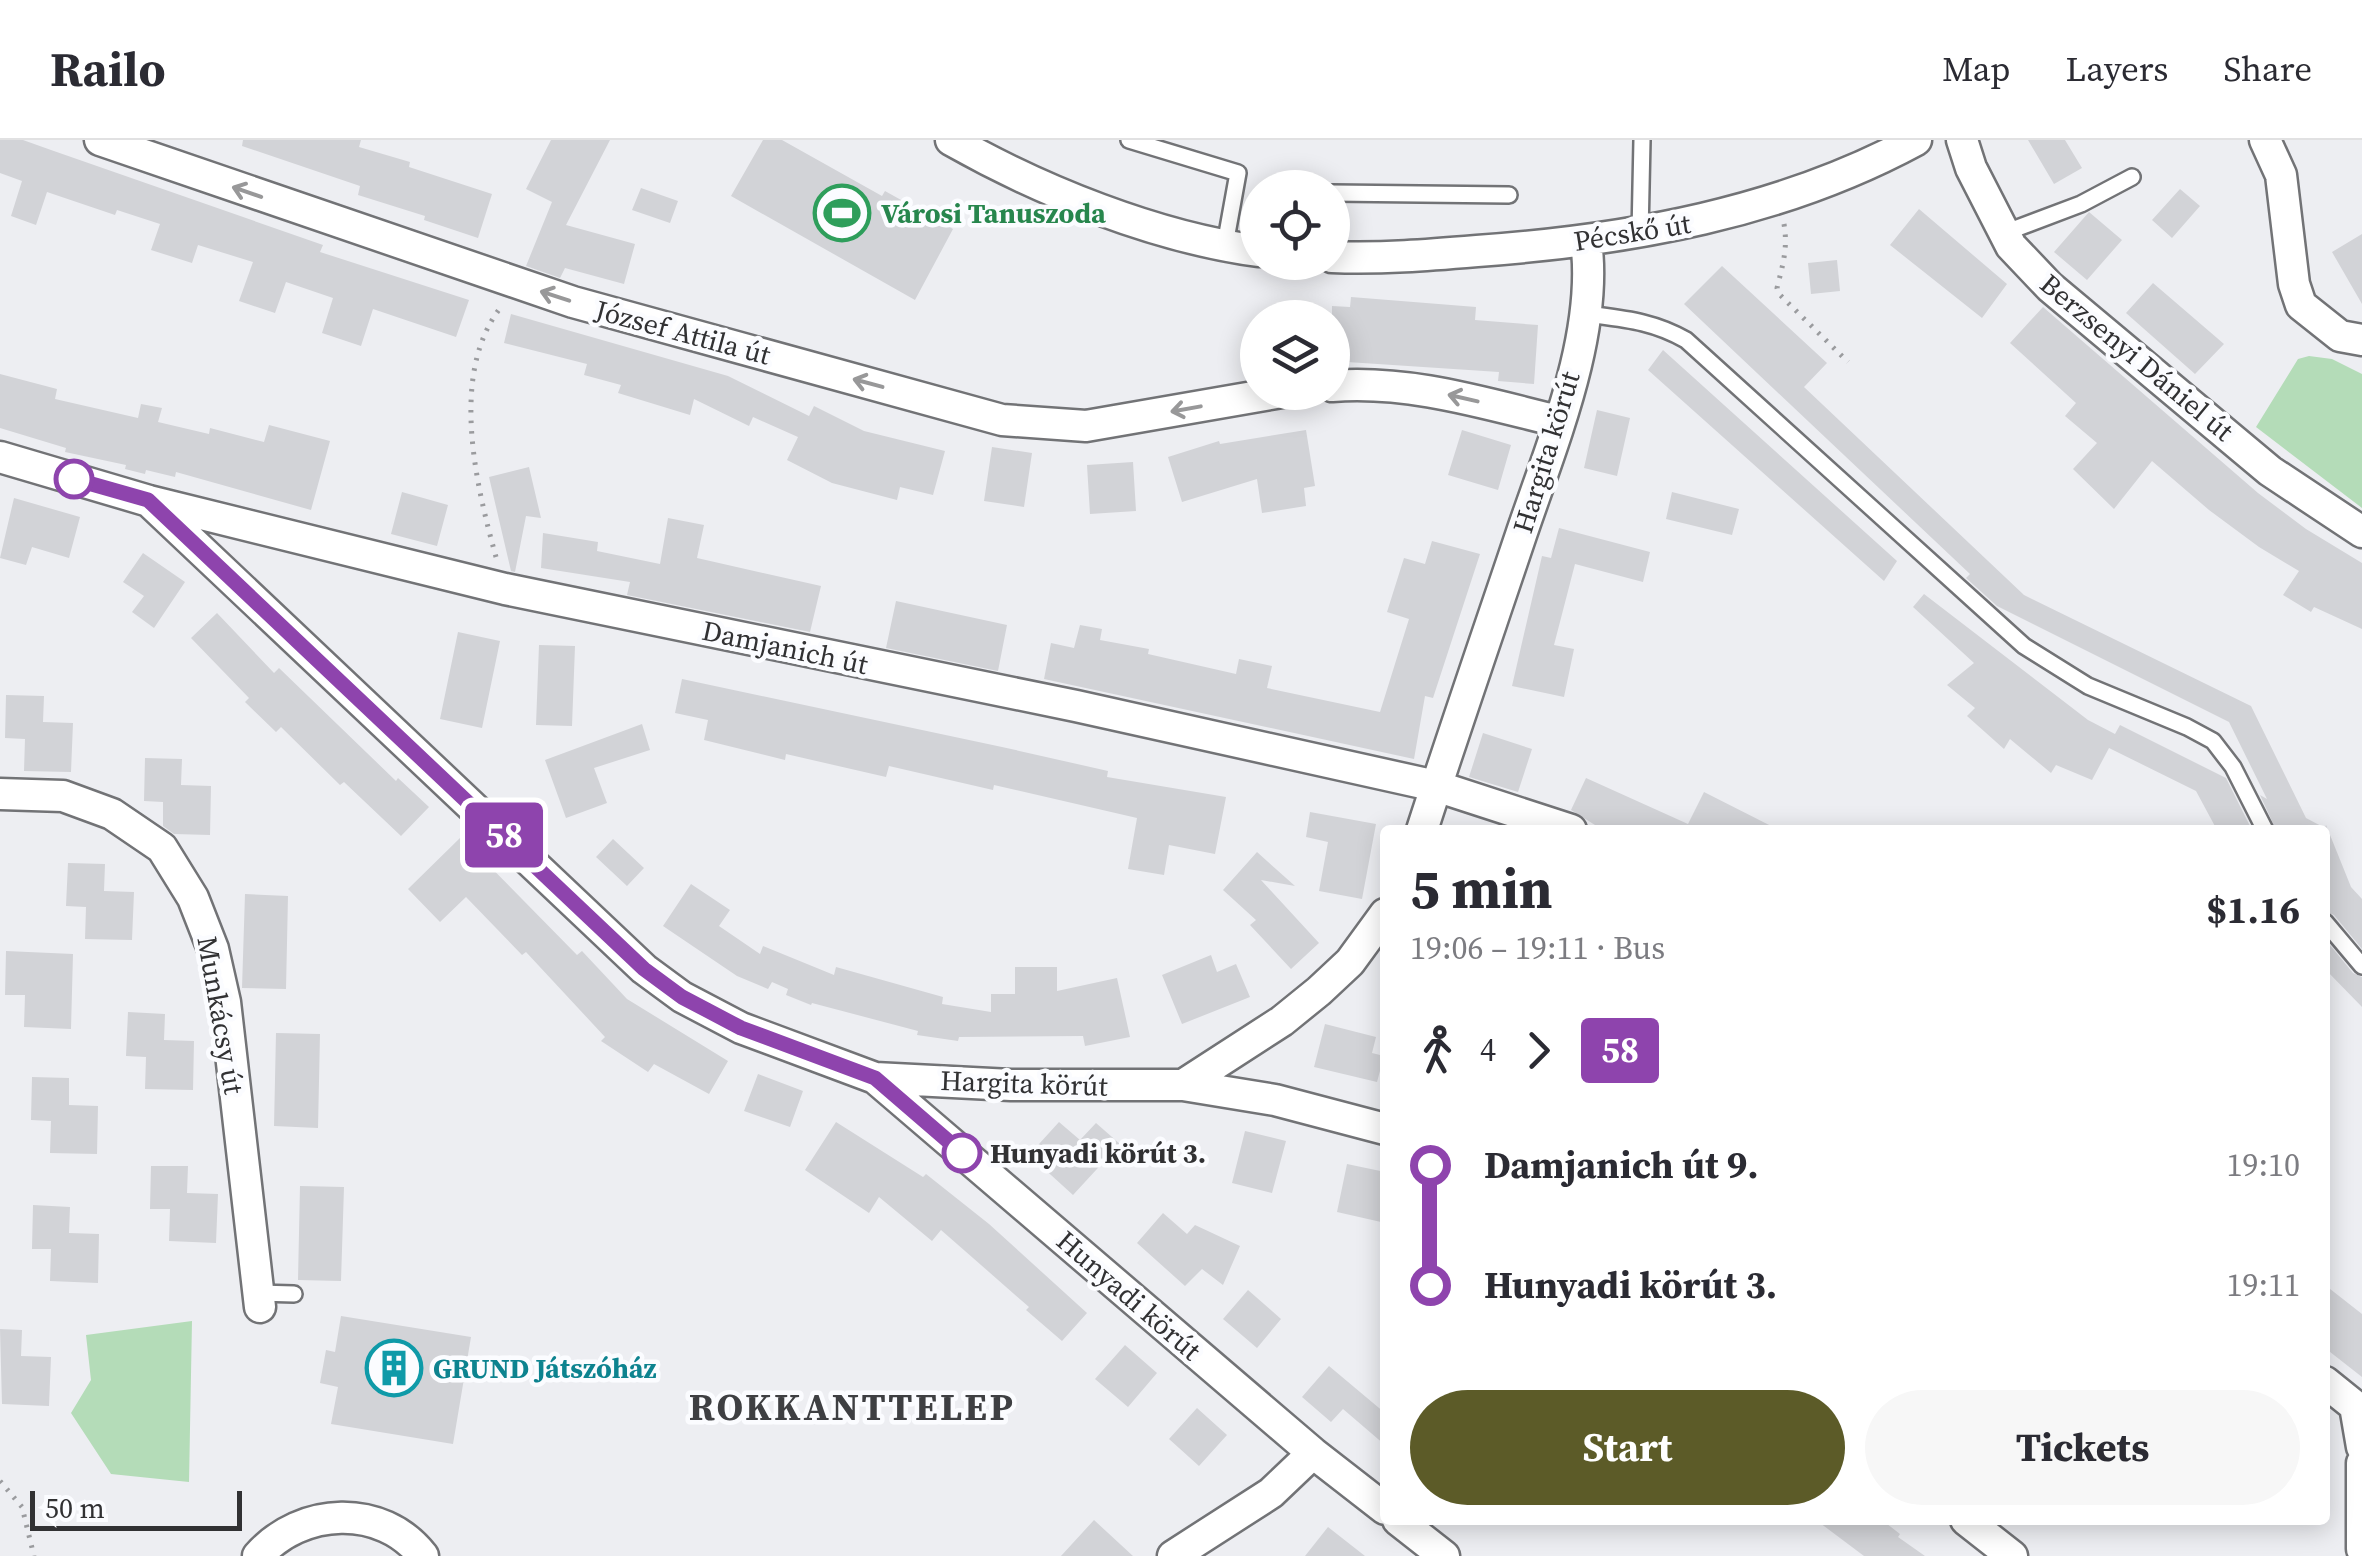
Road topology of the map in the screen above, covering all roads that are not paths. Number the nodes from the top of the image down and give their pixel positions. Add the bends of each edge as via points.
1 (100, 140) edge
2 (951, 140) edge
3 (1129, 140) edge
4 (1642, 140) edge
5 (1916, 140) edge
6 (1962, 140) edge
7 (2265, 140) edge
8 (2132, 177) dead end
9 (1350, 193) edge
10 (1509, 196) dead end
11 (2004, 233) junction
12 (1640, 234) junction
13 (1586, 241) junction
14 (1224, 245) junction
15 (1240, 248) edge
16 (1350, 257) edge
17 (1587, 314) junction
18 (2362, 340) edge
19 (1350, 386) edge
20 (1240, 400) edge
21 (1558, 421) junction
22 (0, 457) edge
23 (148, 500) junction
24 (2362, 532) edge
25 (1436, 786) junction
26 (0, 794) edge
27 (1424, 825) edge
28 (1555, 825) edge
29 (2262, 825) edge
30 (1380, 921) edge
31 (2330, 928) edge
32 (2362, 966) edge
33 (875, 1078) junction
34 (1184, 1085) junction
35 (1380, 1128) edge
36 (294, 1294) dead end
37 (259, 1300) joint
38 (2330, 1386) edge
39 (2362, 1447) edge
40 (1314, 1453) junction
41 (2362, 1463) edge
42 (1380, 1506) edge
43 (1404, 1525) edge
44 (1972, 1525) edge
45 (2362, 1549) edge
46 (258, 1556) edge
47 (424, 1556) edge
48 (1173, 1556) edge
49 (1444, 1556) edge
50 (2012, 1556) edge

20 -> 1 street, József Attila út via 1086,426 1024,424 519,284
2 - 14 street via 1078,200
3 - 14 lane via 1238,173
4 - 12 lane
5 - 12 street, Pécskő út via 1780,196
6 - 11 street, Berzsenyi Dániel út
7 - 18 street via 2280,175 2300,301 2340,336
8 - 11 lane
9 - 10 lane
11 - 24 street, Berzsenyi Dániel út via 2050,287 2120,346 2270,471
12 - 13 street, Pécskő út
13 - 16 street, Pécskő út
13 - 17 street, Hargita körút
14 - 15 street
17 - 21 street, Hargita körút
17 - 29 lane via 1634,319 1686,340 2024,646 2088,686 2213,742 2226,754
21 -> 19 street via 1416,388
21 - 25 street, Hargita körút
22 - 23 street, Damjanich út
23 - 25 street, Damjanich út via 505,589
23 - 33 street, Hargita körút via 644,969 741,1028
25 - 27 street, Hargita körút
25 - 28 street, Damjanich út
26 - 37 street, Munkácsy út via 63,796 112,814 162,848 192,898 225,1002
30 - 34 street via 1319,991
31 - 32 lane
33 - 34 street, Hargita körút
33 - 40 street, Hunyadi körút
34 - 35 street, Hargita körút
36 - 37 lane
38 - 39 street via 2355,1406
40 - 42 street, Hunyadi körút
40 - 48 street via 1271,1493
41 - 45 street
43 - 49 street
44 - 50 street
46 - 47 street via 288,1530 339,1518 384,1526

